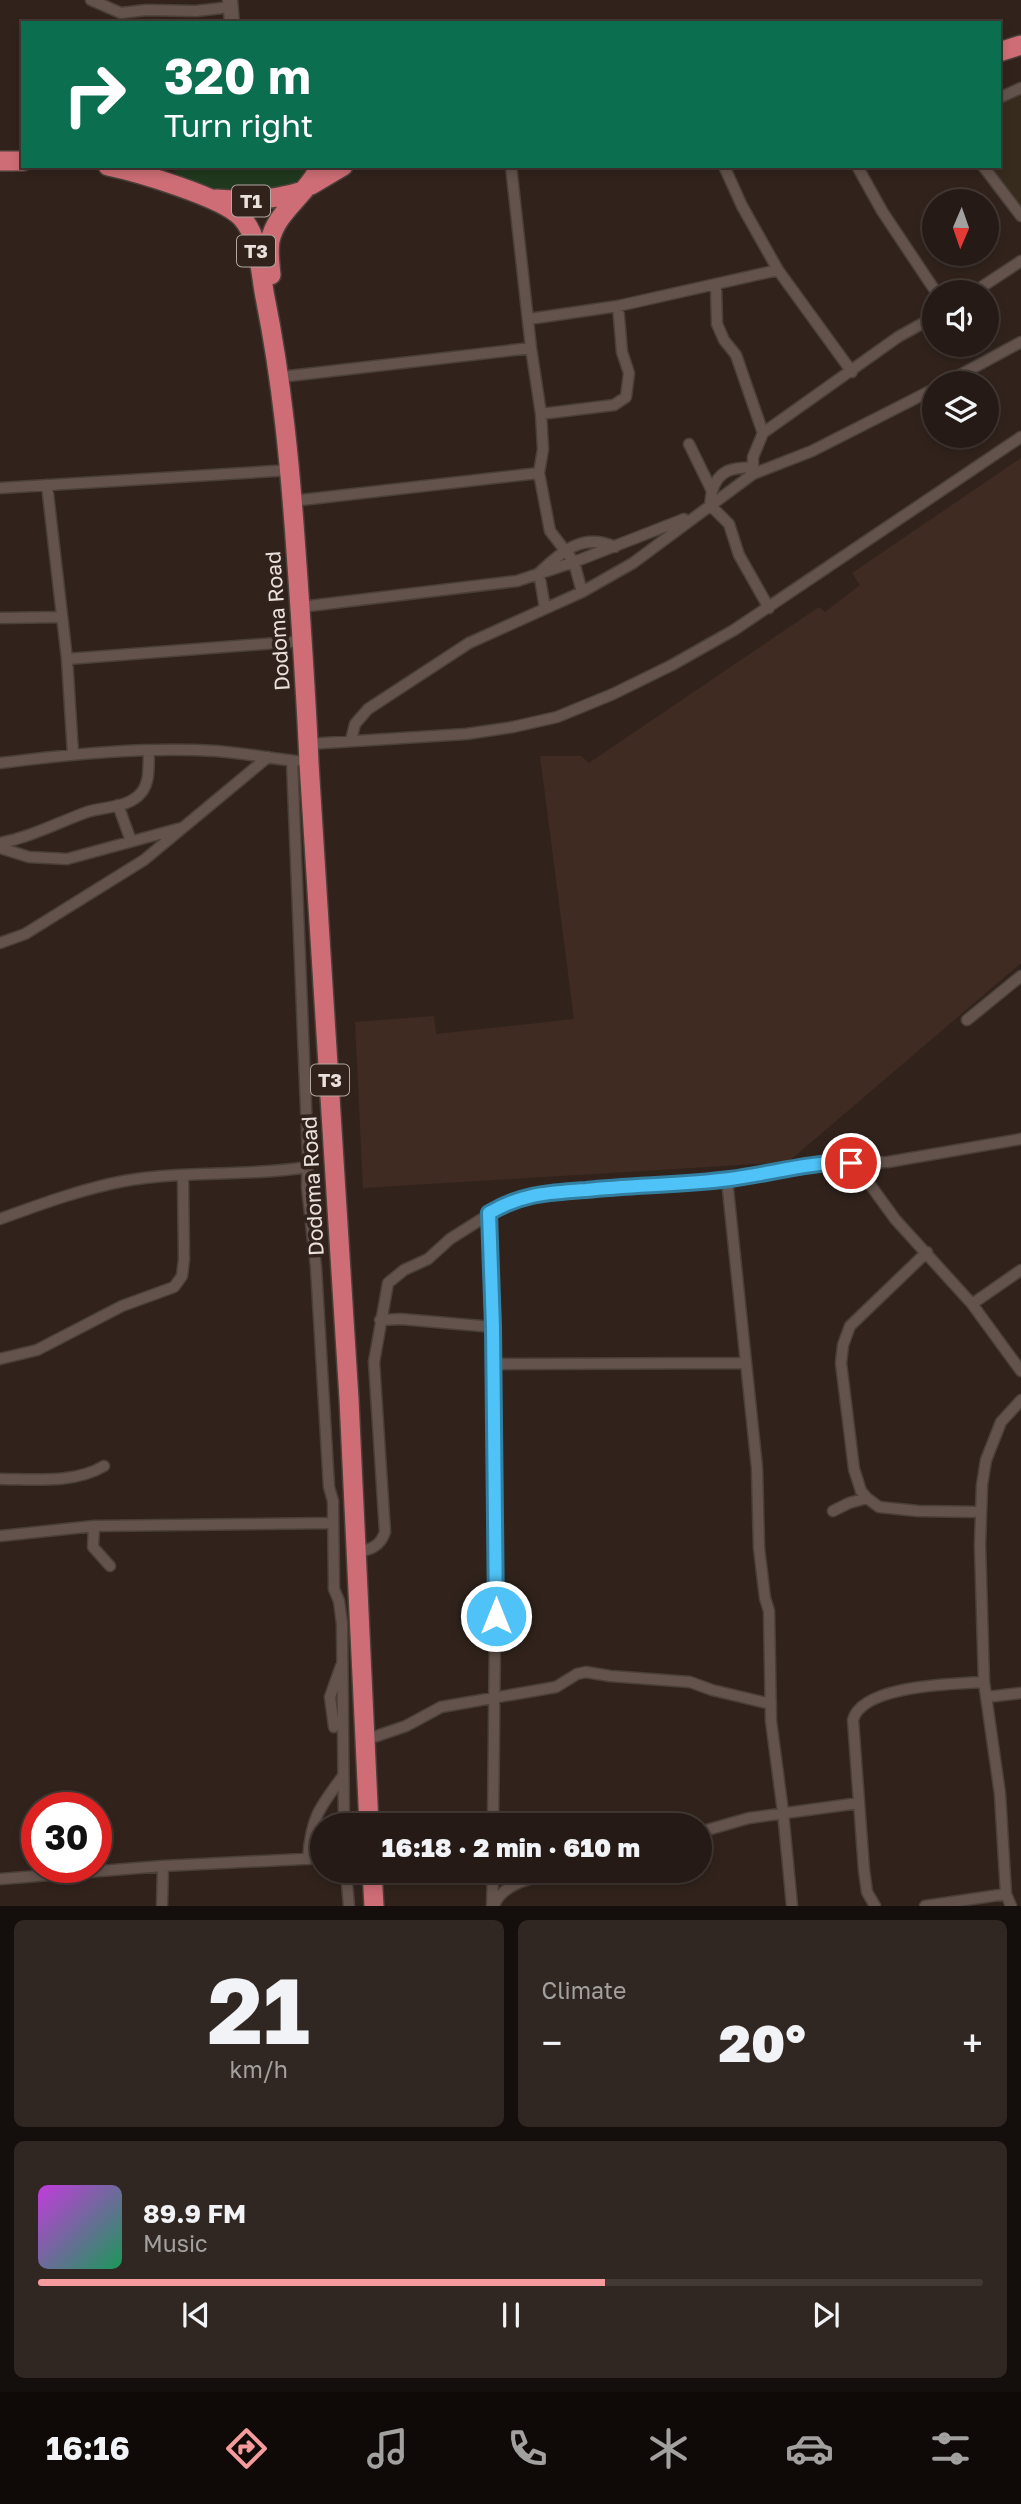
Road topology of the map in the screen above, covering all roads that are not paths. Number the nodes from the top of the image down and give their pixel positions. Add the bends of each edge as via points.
1 (91, 0) edge
2 (230, 3) edge
3 (233, 21) edge
4 (1021, 45) edge
5 (1001, 51) edge
6 (1021, 88) edge
7 (1001, 97) edge
8 (0, 161) edge
9 (21, 161) edge
10 (116, 168) edge
11 (168, 168) edge
12 (319, 168) edge
13 (340, 168) edge
14 (511, 168) edge
15 (725, 168) edge
16 (731, 168) edge
17 (857, 168) edge
18 (985, 168) edge
19 (730, 179) junction
20 (305, 189) junction
21 (190, 192) junction
22 (1021, 216) edge
23 (1021, 261) edge
24 (778, 270) junction
25 (928, 280) edge
26 (992, 280) edge
27 (716, 285) junction
28 (618, 306) junction
29 (529, 319) junction
30 (922, 324) edge
31 (273, 336) junction
32 (1021, 342) edge
33 (531, 348) junction
34 (967, 371) edge
35 (852, 372) junction
36 (280, 377) junction
37 (922, 395) edge
38 (541, 414) junction
39 (762, 433) junction
40 (1021, 438) edge
41 (689, 444) dead end
42 (291, 470) junction
43 (753, 470) junction
44 (539, 473) junction
45 (47, 485) junction
46 (0, 488) edge
47 (712, 491) junction
48 (292, 501) junction
49 (710, 505) junction
50 (698, 514) junction
51 (615, 547) junction
52 (565, 550) junction
53 (574, 562) junction
54 (540, 573) junction
55 (582, 592) junction
56 (300, 607) junction
57 (545, 608) junction
58 (768, 608) junction
59 (61, 617) junction
60 (0, 618) edge
61 (302, 641) junction
62 (67, 659) junction
63 (351, 740) junction
64 (149, 751) junction
65 (73, 754) junction
66 (303, 756) junction
67 (268, 757) junction
68 (0, 763) edge
69 (118, 805) junction
70 (187, 826) junction
71 (131, 841) junction
72 (0, 845) edge
73 (0, 943) edge
74 (1021, 976) edge
75 (967, 1020) dead end
76 (1021, 1139) edge
77 (851, 1163) junction
78 (307, 1167) junction
79 (183, 1176) junction
80 (727, 1180) junction
81 (489, 1213) junction
82 (0, 1219) edge
83 (927, 1252) junction
84 (1021, 1270) edge
85 (972, 1304) junction
86 (380, 1320) junction
87 (493, 1327) junction
88 (0, 1359) edge
89 (746, 1363) junction
90 (493, 1364) junction
91 (1021, 1371) edge
92 (1021, 1400) edge
93 (104, 1466) dead end
94 (0, 1479) edge
95 (867, 1498) junction
96 (834, 1511) dead end
97 (981, 1512) junction
98 (333, 1523) junction
99 (94, 1526) junction
100 (0, 1536) edge
101 (355, 1552) junction
102 (110, 1566) dead end
103 (343, 1660) junction
104 (984, 1682) junction
105 (1021, 1693) edge
106 (495, 1696) junction
107 (987, 1697) junction
108 (771, 1704) junction
109 (334, 1727) dead end
110 (365, 1740) junction
111 (343, 1776) junction
112 (859, 1802) junction
113 (783, 1812) junction
114 (344, 1813) edge
115 (368, 1813) edge
116 (493, 1813) edge
117 (712, 1829) edge
118 (307, 1859) junction
119 (310, 1859) edge
120 (163, 1866) junction
121 (0, 1880) edge
122 (347, 1883) edge
123 (373, 1883) edge
124 (493, 1883) edge
125 (522, 1883) edge
126 (1006, 1894) junction
127 (162, 1906) edge
128 (349, 1906) edge
129 (374, 1906) edge
130 (493, 1906) edge
131 (792, 1906) edge
132 (875, 1906) edge
133 (925, 1906) edge
134 (1011, 1906) edge

1 - 2 street via 121,13 196,11
2 - 3 main road
4 - 5 highway
6 - 7 street
8 - 9 highway
10 - 21 highway, T1
11 - 21 highway
12 - 20 highway, Dodoma Road
13 - 20 highway, T1
14 - 29 street
15 - 19 street
16 - 19 street
17 - 25 street
18 - 22 street
19 - 24 street
20 - 21 highway, T1 via 251,201
20 - 31 highway, Dodoma Road / T3 via 275,227 270,245
21 - 31 highway, Dodoma Road / T3 via 243,219 252,236
23 - 26 street
24 - 27 street
24 - 35 street
27 - 28 street
27 - 39 street via 717,324 736,355
28 - 29 street
28 - 38 street via 622,352 629,373 626,397 614,405
29 - 33 street
30 - 35 street
31 - 36 highway, Dodoma Road / T3
32 - 34 street
33 - 36 street
33 - 38 street
35 - 39 street
36 - 42 highway, Dodoma Road / T3
37 - 43 street via 812,451
38 - 44 street
39 - 43 street
40 - 58 street
41 - 47 street
42 - 45 street
42 - 48 highway, Dodoma Road / T3
43 - 47 street via 729,469 715,480
43 - 49 street
44 - 48 street
44 - 52 street via 550,531
45 - 46 street
45 - 59 street
47 - 49 street
48 - 56 highway, Dodoma Road / T3
49 - 50 street
49 - 58 street via 729,524 739,555
50 - 51 street
50 - 55 street via 633,563
51 - 52 street via 588,542
51 - 53 street
52 - 53 street
52 - 54 street
53 - 54 street
53 - 55 street
54 - 56 street via 517,581
54 - 57 street
55 - 57 street
56 - 61 highway, Dodoma Road / T3
57 - 63 street via 469,643 368,709 355,724
58 - 63 street via 672,665 557,718 466,734
59 - 60 street
59 - 62 street
61 - 62 street
61 - 66 highway, Dodoma Road / T3 via 309,716
62 - 65 street
63 - 66 street
64 - 65 street
64 - 67 street
64 - 69 street via 148,781 140,795
65 - 68 street
66 - 67 street
66 - 78 street
66 - 101 highway, Dodoma Road / T3 via 349,1399
67 - 70 street
69 - 71 street
69 - 72 street
70 - 71 street
70 - 73 street via 108,884 25,934
71 - 72 street via 67,859 29,857
74 - 75 street
76 - 77 street via 888,1162
77 - 80 street via 831,1162
77 - 83 street
78 - 79 street
78 - 98 street
79 - 82 street via 124,1181
79 - 88 street via 184,1259 182,1276 174,1287 122,1306 37,1350
80 - 81 street via 535,1195 510,1201
80 - 89 street
81 - 86 street via 388,1283
81 - 87 street
83 - 85 street
83 - 95 street via 850,1326 844,1345 841,1363 848,1434 857,1481
84 - 85 street
85 - 91 street
86 - 87 street
86 - 101 street via 374,1362 385,1532 370,1550
87 - 90 street
89 - 90 street
89 - 108 street via 759,1548 769,1611
90 - 106 street
92 - 97 street via 1001,1422 986,1460
93 - 94 street via 65,1478
95 - 96 street
95 - 97 street via 894,1510
97 - 104 street
98 - 99 street
98 - 103 street via 334,1589 341,1613
99 - 100 street
99 - 102 street via 93,1547
101 - 110 highway, Dodoma Road / T3
103 - 109 street via 330,1697
103 - 111 street
104 - 107 street
104 - 112 street via 916,1687 859,1708 853,1720
105 - 107 street
106 - 108 street via 556,1687 586,1672 690,1682
106 - 110 street via 441,1707
106 - 116 street
107 - 126 street via 1000,1794
108 - 113 street
110 - 115 highway, Dodoma Road / T3
111 - 114 street
111 - 118 street via 317,1811
112 - 113 street
112 - 132 street via 863,1870
113 - 117 street
113 - 131 street
118 - 119 street
118 - 120 street
120 - 121 street
120 - 127 street
122 - 128 street
123 - 129 highway
124 - 130 street
125 - 130 street via 503,1891
126 - 133 street
126 - 134 street

